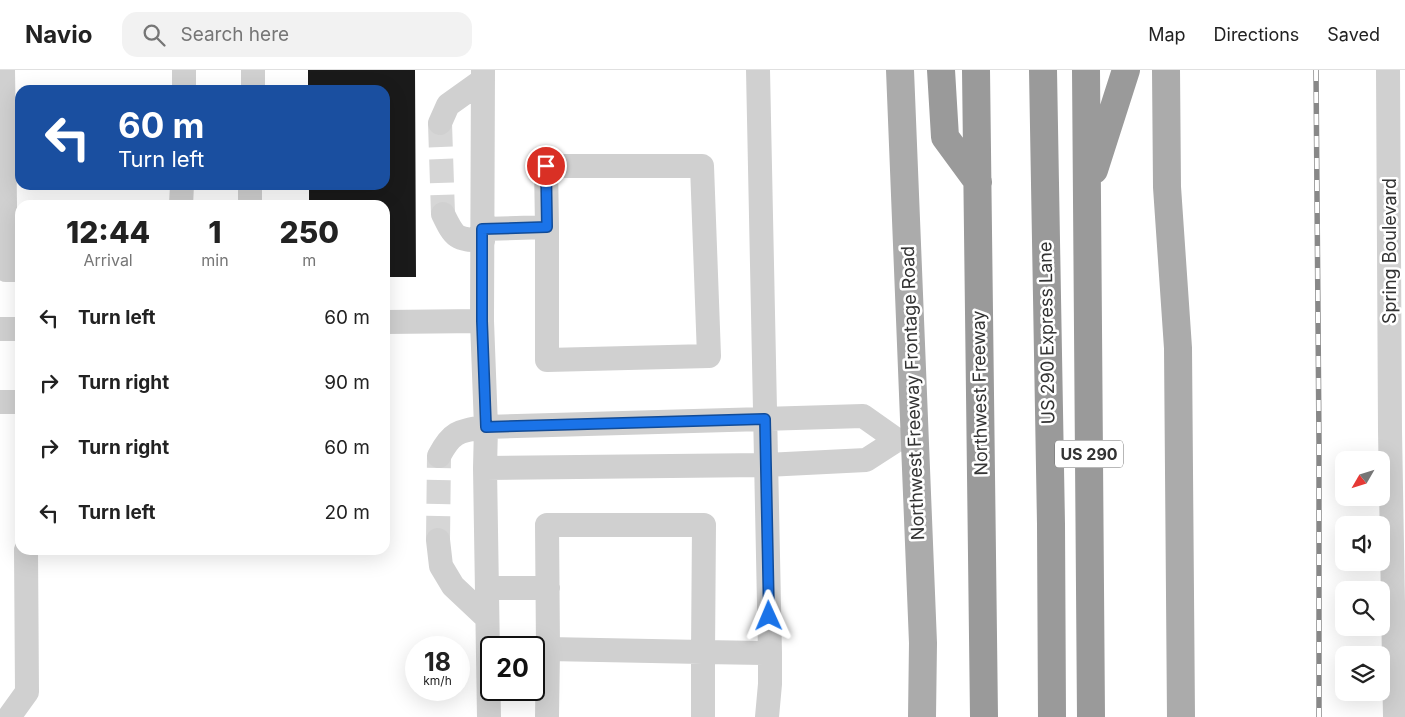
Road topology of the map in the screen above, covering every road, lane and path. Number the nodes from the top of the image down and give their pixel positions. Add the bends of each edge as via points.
1 (3, 70) edge
2 (184, 70) edge
3 (253, 70) edge
4 (758, 70) edge
5 (900, 70) edge
6 (940, 70) edge
7 (976, 70) edge
8 (1043, 70) edge
9 (1086, 70) edge
10 (1126, 70) edge
11 (1166, 70) edge
12 (1388, 70) edge
13 (483, 75) edge
14 (184, 85) edge
15 (252, 85) edge
16 (440, 123) tunnel mouth
17 (978, 182) junction
18 (1088, 190) junction
19 (443, 214) tunnel mouth
20 (547, 227) junction
21 (483, 235) junction
22 (15, 270) edge
23 (482, 321) junction
24 (390, 322) edge
25 (0, 329) edge
26 (15, 329) edge
27 (0, 402) edge
28 (15, 402) edge
29 (765, 419) junction
30 (486, 427) junction
31 (1390, 431) junction
32 (906, 439) junction
33 (439, 456) tunnel mouth
34 (766, 465) junction
35 (485, 468) junction
36 (1405, 503) edge
37 (438, 540) tunnel mouth
38 (26, 555) edge
39 (487, 588) junction
40 (548, 588) junction
41 (487, 618) junction
42 (548, 650) junction
43 (703, 652) junction
44 (770, 653) junction
45 (9, 717) edge
46 (489, 717) edge
47 (547, 717) edge
48 (703, 717) edge
49 (766, 717) edge
50 (922, 717) edge
51 (984, 717) edge
52 (1052, 717) edge
53 (1091, 717) edge
54 (1181, 717) edge
55 (1395, 717) edge

1 - 22 street via 6,270
2 - 14 street
3 - 15 street
4 - 29 street
5 - 32 main road, Northwest Freeway Frontage Road
6 - 17 highway via 945,137
7 - 17 highway, Northwest Freeway
8 - 52 highway, US 290 Express Lane
9 - 18 highway, US 290
10 - 18 highway
11 - 54 main road via 1167,187 1178,348
12 - 31 street, Spring Boulevard
13 - 16 street via 448,105
13 - 21 street
17 - 51 highway, Northwest Freeway
18 - 53 highway, US 290
19 - 21 street via 451,231 462,240
20 - 20 street via 547,360 709,356 702,166 546,166
20 - 21 street
21 - 23 street
23 - 24 street
23 - 30 street
25 - 26 street
27 - 28 street
29 - 30 street
29 - 32 street via 863,416
29 - 34 street
30 - 33 street via 460,431 447,441
30 - 35 street
31 - 36 street
31 - 55 street
32 - 34 street via 866,460
32 - 50 main road, Northwest Freeway Frontage Road via 923,643
34 - 35 street
34 - 44 street
35 - 39 street
37 - 41 street via 441,566 453,586
38 - 45 street via 27,692
39 - 40 street
39 - 41 street
40 - 42 street
40 - 43 street via 547,525 704,525
41 - 46 street
42 - 43 street
42 - 47 street
43 - 44 street
43 - 48 street
44 - 49 street

